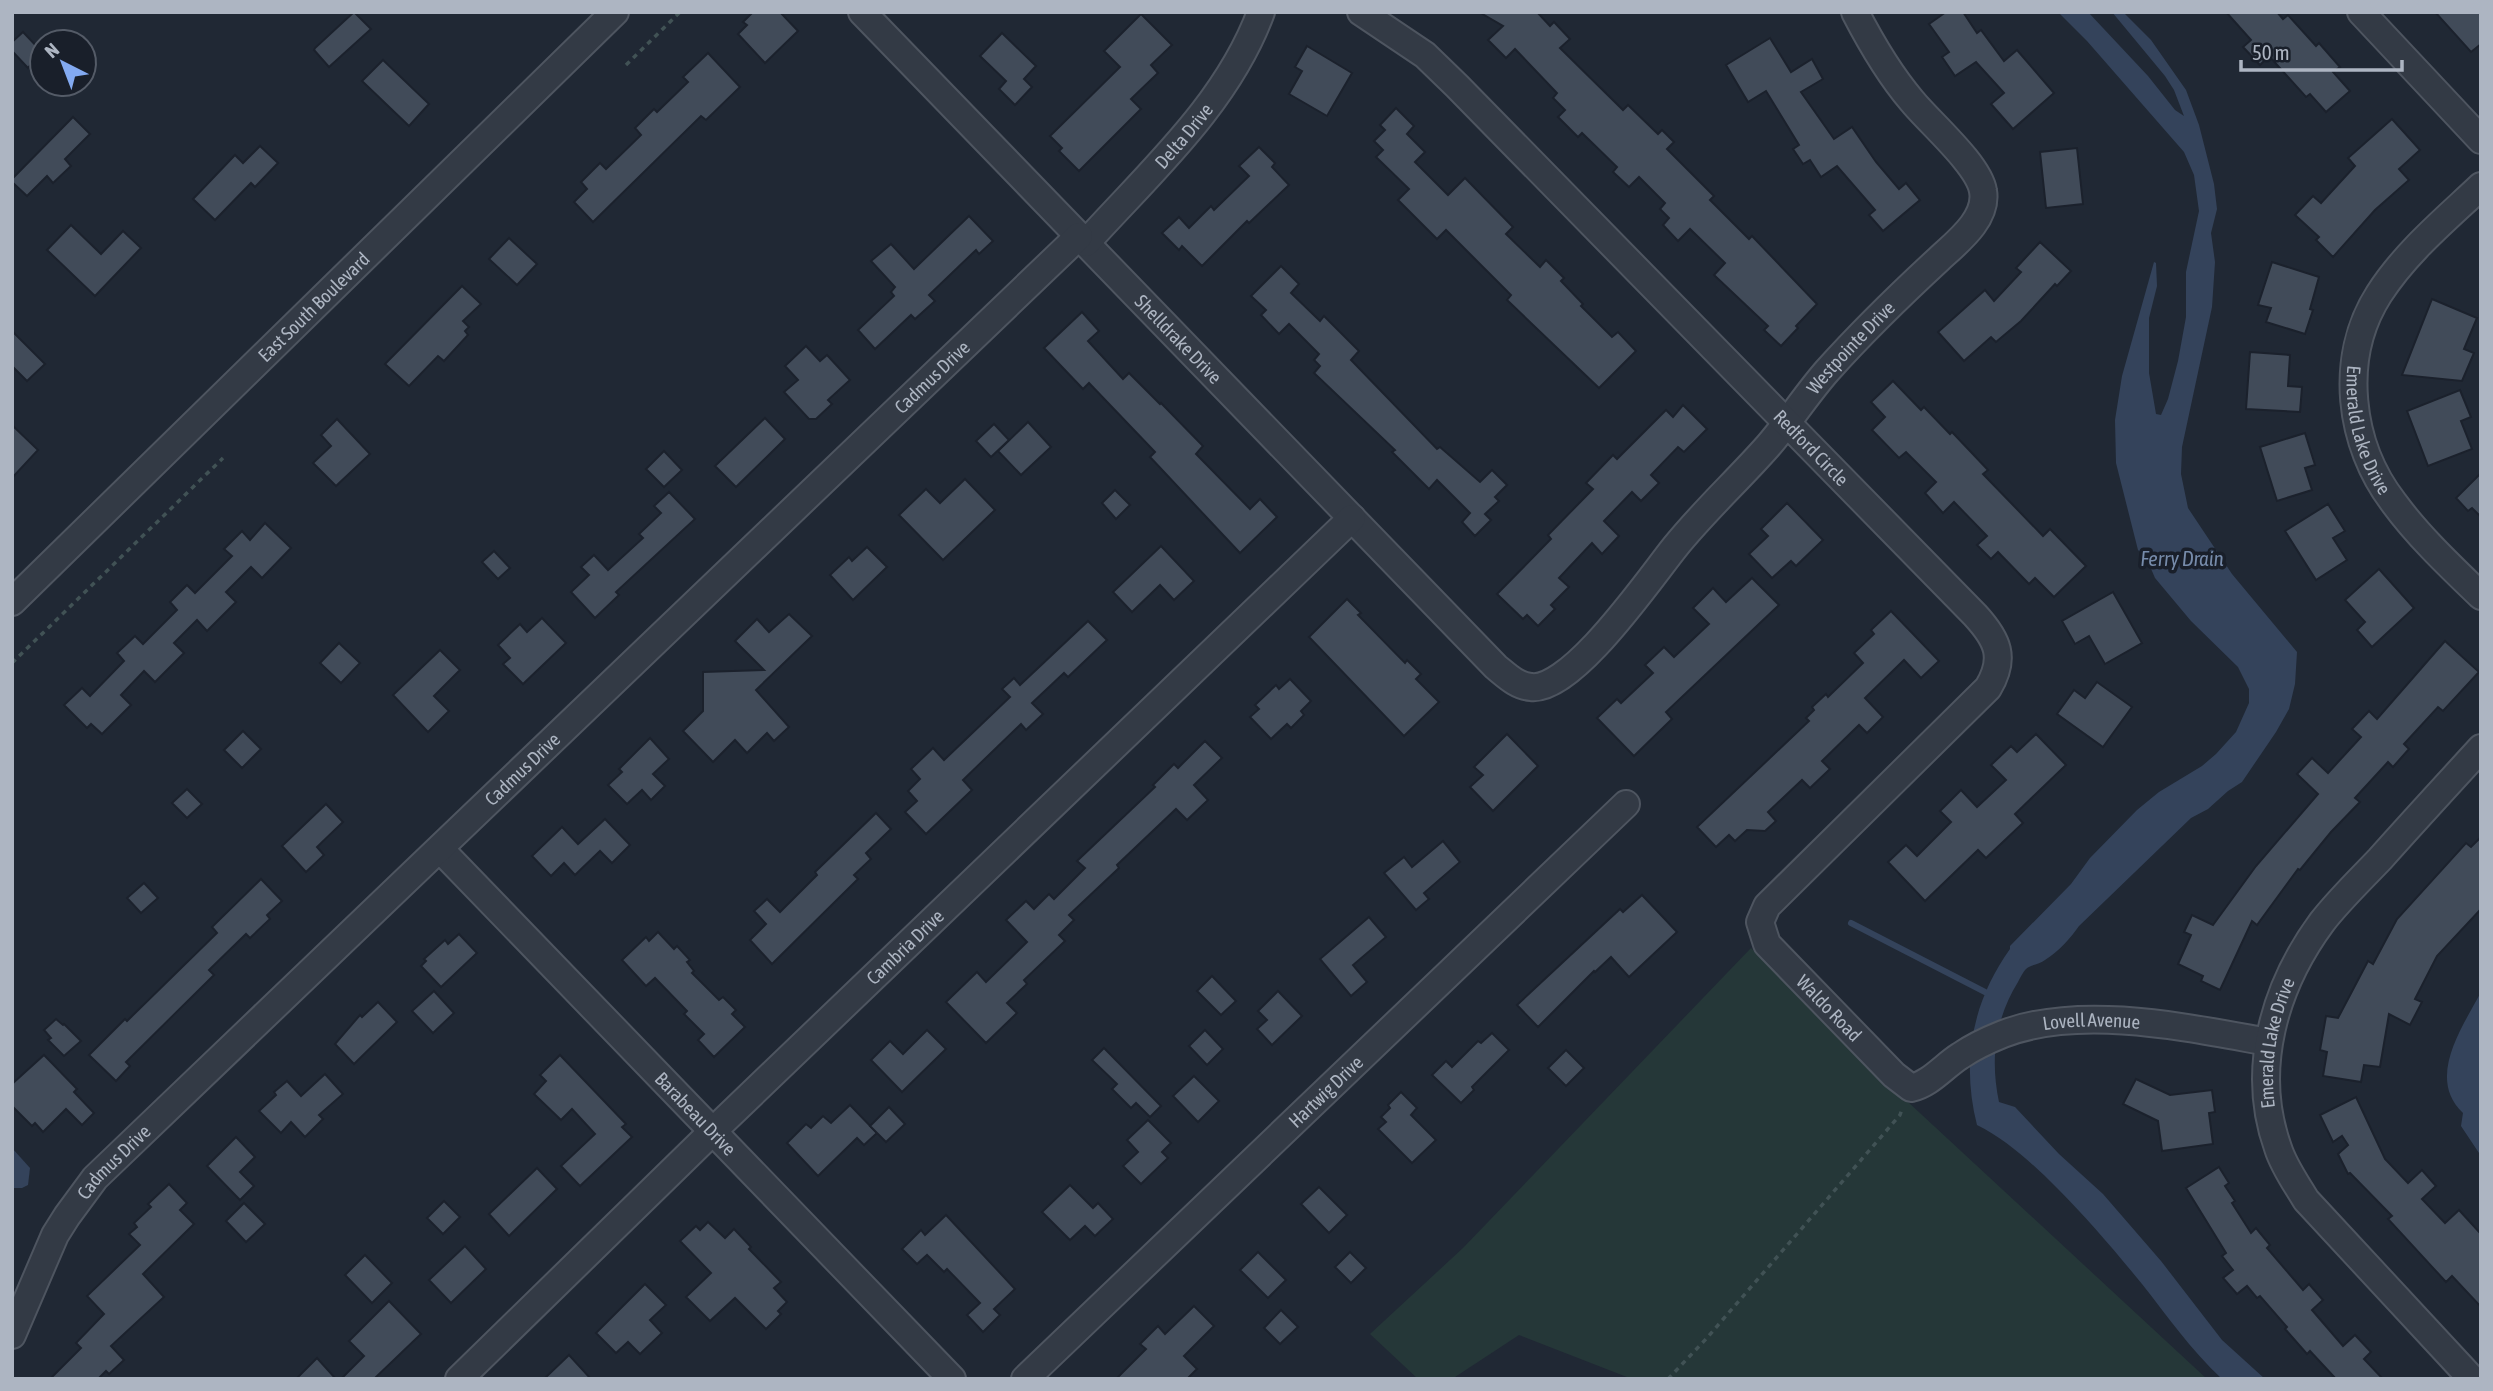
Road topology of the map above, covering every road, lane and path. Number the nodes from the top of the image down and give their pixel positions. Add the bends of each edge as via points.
1 (615, 12) edge
2 (680, 12) edge
3 (862, 12) edge
4 (1261, 12) edge
5 (1362, 12) edge
6 (1855, 12) edge
7 (2361, 12) edge
8 (626, 65) dead end
9 (2481, 141) edge
10 (2481, 186) edge
11 (1082, 239) junction
12 (1787, 422) junction
13 (223, 458) dead end
14 (1352, 518) junction
15 (2481, 597) edge
16 (12, 603) edge
17 (12, 663) edge
18 (1496, 667) joint
19 (2481, 748) edge
20 (1626, 804) dead end
21 (440, 849) junction
22 (1767, 906) joint
23 (2268, 1042) junction
24 (1919, 1085) junction
25 (712, 1132) junction
26 (12, 1335) edge
27 (459, 1379) edge
28 (952, 1379) edge
29 (1025, 1379) edge
30 (1668, 1379) edge
31 (2472, 1379) edge

1 - 16 street, East South Boulevard
2 - 8 path
3 - 11 street, Shelldrake Drive
4 - 11 street, Delta Drive via 1246,47 1203,113
5 - 12 street, Redford Circle via 1414,47 1449,78
6 - 12 street, Westpointe Drive via 1910,100 1975,172 1983,202 1963,237 1878,317
7 - 9 street
10 - 15 street, Emerald Lake Drive via 2418,245 2378,295 2358,346 2354,391 2362,442 2381,485
11 - 14 street, Shelldrake Drive
11 - 21 street, Cadmus Drive
12 - 18 street, Westpointe Drive via 1565,675 1548,686 1532,688 1516,683
12 - 22 street, Redford Circle via 1985,626 1997,648 1998,663 1988,688 1973,705
13 - 17 path
14 - 18 street, Shelldrake Drive
14 - 25 street, Cambria Drive
19 - 23 street, Emerald Lake Drive via 2323,920 2282,992
20 - 29 street, Hartwig Drive
21 - 25 street, Barabeau Drive
21 - 26 street, Cadmus Drive via 95,1178 55,1235
22 - 24 street, Waldo Road via 1760,922 1767,944 1894,1075
23 - 24 street, Lovell Avenue via 2143,1022 2082,1020 2006,1033 1959,1056
23 - 31 street, Emerald Lake Drive via 2268,1105 2288,1172 2335,1233
24 - 30 path via 1900,1115
25 - 27 street, Cambria Drive
25 - 28 street, Barabeau Drive

